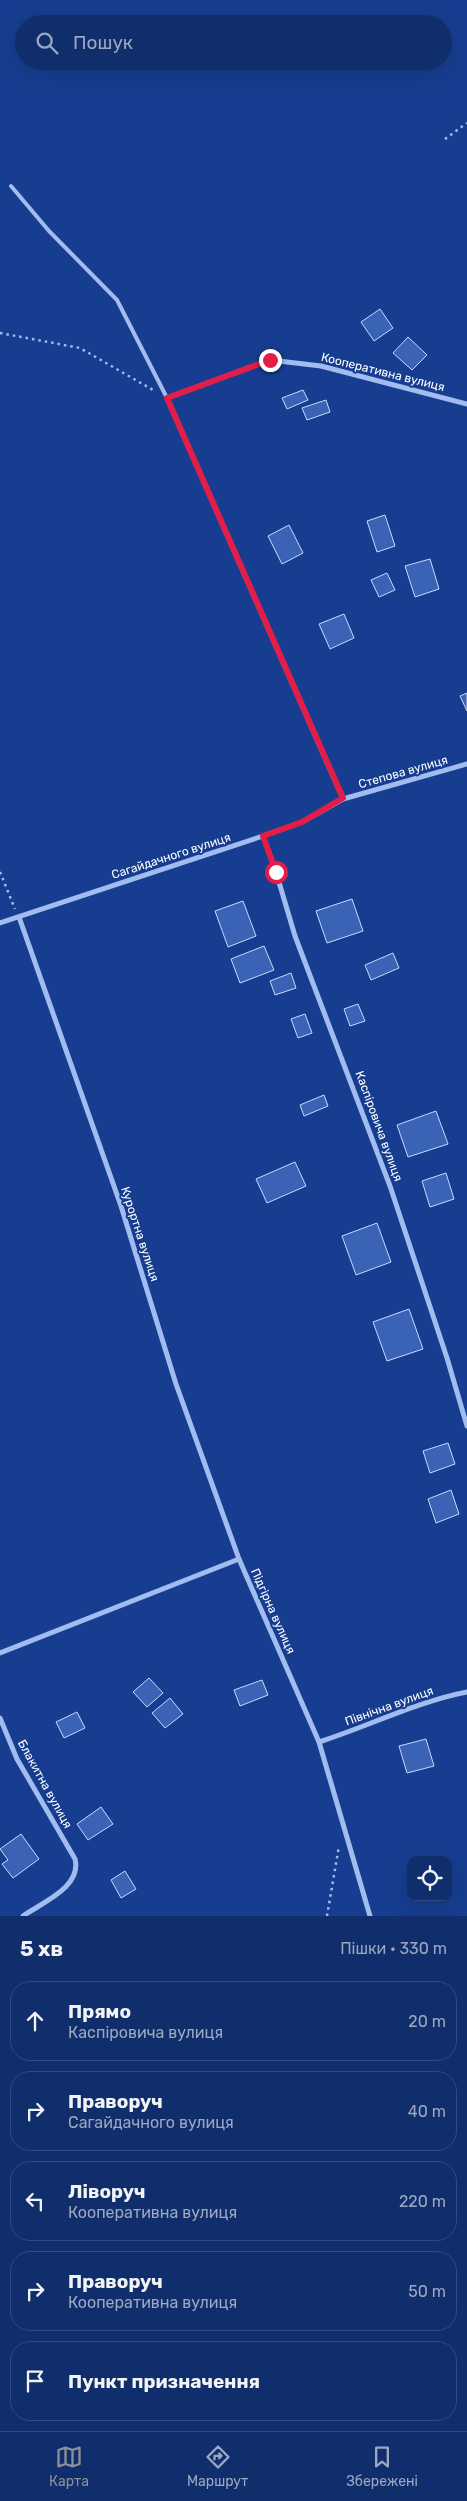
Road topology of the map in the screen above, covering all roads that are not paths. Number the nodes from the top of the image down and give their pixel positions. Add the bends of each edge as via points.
1 (11, 186) dead end
2 (167, 398) junction
3 (467, 404) edge
4 (467, 764) edge
5 (343, 798) junction
6 (263, 836) junction
7 (19, 917) junction
8 (0, 923) edge
9 (467, 1426) edge
10 (239, 1558) junction
11 (0, 1654) edge
12 (467, 1692) edge
13 (0, 1718) edge
14 (319, 1742) junction
15 (24, 1916) edge
16 (370, 1916) edge

1 - 2 lane via 48,231 118,300
2 - 3 street, Кооперативна вулиця via 270,360 321,366
2 - 5 street
4 - 5 street, Степова вулиця
5 - 6 street, Сагайдачного вулиця via 302,822
6 - 7 street, Сагайдачного вулиця
6 - 9 street, Каспіровича вулиця via 295,936 390,1186
7 - 8 street, Сагайдачного вулиця
7 - 10 street, Курортна вулиця via 121,1206 176,1384
10 - 11 street, Підгірна вулиця
10 - 14 street, Підгірна вулиця
12 - 14 street, Північна вулиця via 421,1704
13 - 15 street, Блакитна вулиця via 17,1759 77,1867 71,1883
14 - 16 street, Підгірна вулиця

